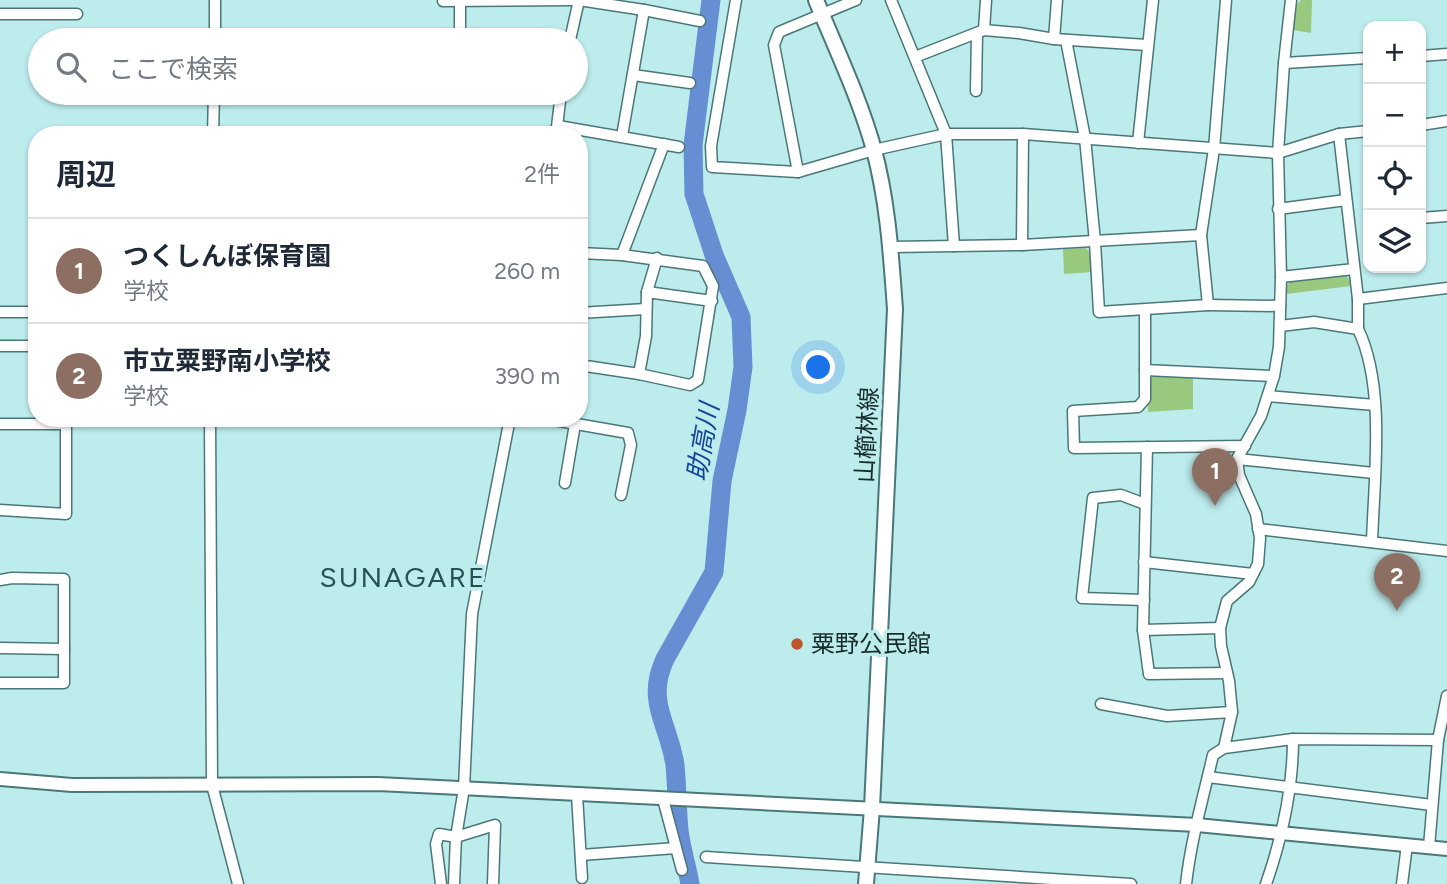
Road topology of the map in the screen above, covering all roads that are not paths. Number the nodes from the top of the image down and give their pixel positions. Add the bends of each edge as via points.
1 (215, 0) edge
2 (460, 0) edge
3 (574, 0) edge
4 (736, 0) edge
5 (816, 0) edge
6 (856, 0) edge
7 (891, 0) edge
8 (986, 0) edge
9 (1057, 0) edge
10 (1153, 0) edge
11 (1226, 0) edge
12 (1283, 0) edge
13 (1291, 0) edge
14 (443, 1) edge
15 (628, 4) edge
16 (644, 10) junction
17 (0, 14) edge
18 (77, 14) dead end
19 (822, 14) junction
20 (700, 21) dead end
21 (215, 28) edge
22 (460, 28) edge
23 (573, 28) edge
24 (980, 32) junction
25 (1054, 39) junction
26 (1066, 40) junction
27 (1147, 45) junction
28 (1447, 54) edge
29 (1426, 55) edge
30 (915, 57) junction
31 (1363, 58) edge
32 (1284, 62) junction
33 (633, 75) junction
34 (690, 83) dead end
35 (976, 91) dead end
36 (214, 105) edge
37 (560, 105) edge
38 (1447, 121) edge
39 (1426, 124) edge
40 (213, 126) edge
41 (557, 126) edge
42 (1363, 132) edge
43 (588, 133) edge
44 (946, 134) junction
45 (1023, 134) junction
46 (1339, 134) junction
47 (622, 136) junction
48 (1085, 138) junction
49 (1138, 143) junction
50 (664, 144) junction
51 (679, 147) dead end
52 (1214, 149) junction
53 (874, 150) junction
54 (1278, 153) junction
55 (798, 173) junction
56 (1346, 200) junction
57 (1278, 209) junction
58 (1447, 216) edge
59 (1426, 218) edge
60 (1201, 235) junction
61 (1095, 242) junction
62 (1023, 245) junction
63 (954, 246) junction
64 (892, 247) junction
65 (588, 253) edge
66 (622, 255) junction
67 (657, 258) junction
68 (1354, 269) junction
69 (1281, 277) junction
70 (1447, 288) edge
71 (647, 292) junction
72 (1358, 299) junction
73 (712, 301) junction
74 (1208, 305) junction
75 (1280, 306) junction
76 (646, 309) junction
77 (1145, 310) junction
78 (0, 312) edge
79 (28, 312) edge
80 (588, 312) edge
81 (1280, 326) junction
82 (1358, 328) junction
83 (0, 346) edge
84 (28, 346) edge
85 (588, 366) edge
86 (1145, 370) junction
87 (639, 374) junction
88 (1274, 376) junction
89 (1269, 396) junction
90 (1376, 405) junction
91 (0, 424) edge
92 (28, 424) edge
93 (588, 426) edge
94 (66, 427) edge
95 (210, 427) edge
96 (508, 427) edge
97 (574, 427) edge
98 (1244, 446) junction
99 (1147, 447) junction
100 (1237, 458) junction
101 (1374, 472) junction
102 (565, 484) dead end
103 (621, 495) dead end
104 (1146, 504) junction
105 (0, 510) edge
106 (1258, 529) junction
107 (1372, 542) junction
108 (1447, 551) edge
109 (1144, 562) junction
110 (1253, 574) junction
111 (0, 580) edge
112 (1144, 600) junction
113 (1220, 628) junction
114 (1143, 630) junction
115 (0, 648) edge
116 (64, 649) junction
117 (1227, 673) junction
118 (0, 683) edge
119 (1447, 696) edge
120 (1101, 704) dead end
121 (1232, 712) junction
122 (1293, 739) junction
123 (1438, 740) junction
124 (1224, 748) junction
125 (1208, 777) junction
126 (0, 779) edge
127 (212, 785) junction
128 (1288, 787) junction
129 (464, 788) junction
130 (577, 795) junction
131 (666, 799) junction
132 (1432, 805) junction
133 (872, 808) junction
134 (1197, 825) junction
135 (1282, 833) junction
136 (456, 837) junction
137 (1407, 845) junction
138 (1429, 847) junction
139 (676, 848) junction
140 (1447, 849) edge
141 (581, 855) junction
142 (706, 857) dead end
143 (866, 866) junction
144 (682, 870) dead end
145 (582, 878) dead end
146 (238, 884) edge
147 (441, 884) edge
148 (454, 884) edge
149 (493, 884) edge
150 (866, 884) edge
151 (1130, 884) edge
152 (1186, 884) edge
153 (1266, 884) edge
154 (1402, 884) edge

1 - 21 street
2 - 3 street
2 - 14 street
2 - 22 street
4 - 55 street via 711,146 712,167
5 - 19 main road, 山櫛林線
6 - 19 street
7 - 30 street
8 - 24 street
9 - 25 street
10 - 27 street
11 - 52 street
12 - 13 street
13 - 32 street
15 - 16 street
15 - 23 street via 579,0
16 - 20 street
16 - 33 street
17 - 18 street
19 - 53 main road, 山櫛林線
19 - 55 street via 779,32 774,45
24 - 25 street
24 - 30 street
24 - 35 street
25 - 26 street
26 - 27 street
26 - 48 street
27 - 49 street
28 - 29 street
30 - 44 street
31 - 32 street
32 - 54 street
33 - 34 street
33 - 47 street
36 - 40 street
37 - 41 street
38 - 39 street
42 - 46 street
43 - 47 street
44 - 45 street
44 - 53 street
44 - 63 street
45 - 48 street
45 - 62 street
46 - 54 street
46 - 56 street
47 - 50 street
48 - 49 street
48 - 61 street
49 - 52 street
50 - 51 street
50 - 66 street
52 - 54 street
52 - 60 street
53 - 55 street
53 - 64 main road, 山櫛林線
54 - 57 street
56 - 57 street
56 - 68 street
57 - 69 street
58 - 59 street
60 - 61 street
60 - 74 street
61 - 62 street
61 - 77 street via 1099,312
62 - 63 street
63 - 64 street
64 - 133 main road, 山櫛林線 via 895,309
65 - 66 street
66 - 67 street
67 - 71 street
67 - 73 street via 703,266 713,286
68 - 69 street
68 - 72 street
69 - 75 street
70 - 72 street
71 - 73 street
71 - 76 street
72 - 82 street
73 - 87 street via 698,380 690,385
74 - 75 street
74 - 77 street
75 - 81 street
76 - 80 street
76 - 87 street
77 - 86 street
78 - 79 street
81 - 82 street via 1314,322
81 - 88 street
82 - 90 street via 1368,349
83 - 84 street
85 - 87 street
86 - 88 street
86 - 99 street via 1145,399 1138,407 1073,411 1074,448
88 - 89 street
89 - 90 street
89 - 98 street
90 - 101 street
91 - 92 street
93 - 103 street via 628,433 631,445
94 - 105 street via 66,514
95 - 127 street
96 - 129 street via 472,614
97 - 102 street
98 - 99 street
98 - 100 street
99 - 104 street
100 - 101 street
100 - 106 street
101 - 107 street
104 - 109 street
104 - 112 street via 1122,495 1093,498 1082,598
106 - 107 street
106 - 110 street via 1258,564
107 - 108 street
109 - 110 street
109 - 112 street
110 - 113 street via 1227,601
111 - 116 street via 64,579
112 - 114 street
113 - 114 street
113 - 117 street
114 - 117 street via 1149,674
115 - 116 street
116 - 118 street via 64,683
117 - 121 street
119 - 123 street
120 - 121 street via 1167,716
121 - 124 street
122 - 123 street
122 - 124 street
122 - 128 street
123 - 132 street
124 - 125 street via 1213,755
125 - 128 street
125 - 134 street
126 - 127 street via 72,786
127 - 129 street
127 - 146 street
128 - 132 street
128 - 135 street
129 - 130 street
129 - 136 street
130 - 131 street
130 - 141 street
131 - 133 street
131 - 139 street
132 - 138 street
133 - 134 street
133 - 143 main road, 山櫛林線
134 - 135 street
134 - 152 street
135 - 137 street
135 - 153 street
136 - 147 street via 439,834 436,840
136 - 148 street
136 - 149 street via 495,825
137 - 138 street
137 - 154 street
138 - 140 street
139 - 141 street
139 - 144 street
141 - 145 street
142 - 143 street
143 - 150 main road, 山櫛林線
143 - 151 street

